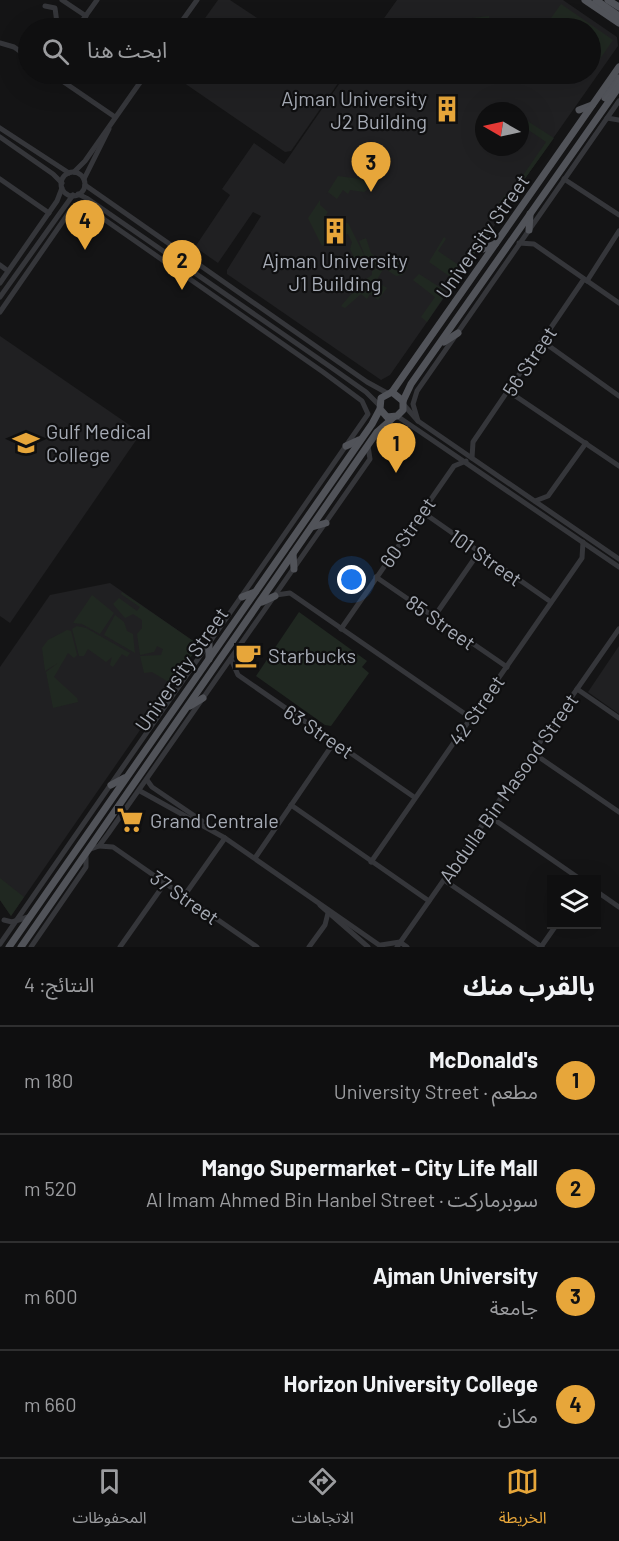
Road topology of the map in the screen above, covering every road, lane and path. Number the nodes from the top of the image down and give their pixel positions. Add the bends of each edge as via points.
1 (62, 0) edge
2 (97, 0) edge
3 (197, 0) edge
4 (585, 0) edge
5 (596, 0) edge
6 (608, 0) edge
7 (45, 6) dead end
8 (618, 7) edge
9 (86, 16) joint
10 (619, 16) edge
11 (56, 18) edge
12 (184, 18) edge
13 (619, 25) edge
14 (0, 43) edge
15 (18, 50) edge
16 (618, 71) edge
17 (67, 84) edge
18 (139, 84) edge
19 (619, 87) edge
20 (619, 100) edge
21 (592, 105) junction
22 (614, 108) junction
23 (579, 110) dead end
24 (115, 117) junction
25 (607, 118) junction
26 (619, 119) edge
27 (594, 121) junction
28 (0, 129) edge
29 (0, 137) edge
30 (557, 143) dead end
31 (558, 155) junction
32 (71, 172) junction
33 (0, 179) edge
34 (564, 179) junction
35 (554, 180) junction
36 (84, 182) junction
37 (62, 185) junction
38 (75, 195) junction
39 (94, 202) junction
40 (516, 204) dead end
41 (519, 212) junction
42 (49, 213) junction
43 (531, 213) junction
44 (98, 215) junction
45 (619, 215) edge
46 (56, 217) junction
47 (132, 230) junction
48 (529, 230) junction
49 (56, 231) junction
50 (619, 231) edge
51 (134, 241) junction
52 (497, 243) junction
53 (519, 243) junction
54 (534, 244) junction
55 (483, 249) dead end
56 (0, 265) edge
57 (8, 271) junction
58 (585, 280) junction
59 (0, 283) edge
60 (210, 292) junction
61 (222, 292) junction
62 (0, 297) edge
63 (619, 303) edge
64 (250, 310) junction
65 (0, 312) edge
66 (435, 320) dead end
67 (250, 321) junction
68 (435, 333) junction
69 (458, 333) junction
70 (542, 341) junction
71 (439, 345) junction
72 (332, 368) junction
73 (323, 372) junction
74 (355, 384) junction
75 (508, 391) junction
76 (390, 393) junction
77 (619, 396) edge
78 (358, 398) junction
79 (404, 403) junction
80 (379, 407) junction
81 (395, 417) junction
82 (418, 421) junction
83 (361, 439) junction
84 (473, 442) junction
85 (586, 443) junction
86 (346, 446) junction
87 (368, 446) junction
88 (454, 450) junction
89 (472, 458) junction
90 (466, 461) junction
91 (454, 466) junction
92 (619, 466) edge
93 (548, 496) junction
94 (534, 501) junction
95 (549, 511) junction
96 (301, 512) junction
97 (421, 512) junction
98 (326, 523) junction
99 (301, 525) junction
100 (312, 527) junction
101 (583, 542) junction
102 (479, 552) junction
103 (598, 552) junction
104 (293, 554) junction
105 (582, 558) junction
106 (619, 560) edge
107 (619, 567) edge
108 (294, 569) junction
109 (376, 577) junction
110 (285, 581) junction
111 (255, 592) junction
112 (290, 593) junction
113 (275, 595) junction
114 (242, 597) junction
115 (551, 602) junction
116 (260, 603) junction
117 (238, 616) junction
118 (434, 617) junction
119 (341, 628) junction
120 (619, 629) edge
121 (208, 644) junction
122 (228, 648) junction
123 (208, 659) junction
124 (231, 659) junction
125 (507, 667) junction
126 (577, 689) junction
127 (203, 698) junction
128 (188, 707) junction
129 (471, 718) junction
130 (619, 718) edge
131 (167, 737) junction
132 (335, 741) junction
133 (168, 750) junction
134 (533, 753) junction
135 (126, 777) junction
136 (147, 780) junction
137 (111, 784) junction
138 (140, 791) junction
139 (414, 797) junction
140 (291, 805) junction
141 (619, 812) edge
142 (489, 816) junction
143 (108, 834) junction
144 (225, 838) junction
145 (99, 846) junction
146 (113, 847) junction
147 (87, 851) junction
148 (255, 858) junction
149 (371, 862) junction
150 (53, 869) junction
151 (574, 875) edge
152 (444, 879) junction
153 (55, 880) junction
154 (165, 883) junction
155 (601, 894) edge
156 (57, 896) junction
157 (184, 896) junction
158 (315, 899) junction
159 (41, 900) junction
160 (429, 901) junction
161 (619, 907) edge
162 (58, 909) junction
163 (328, 913) junction
164 (2, 917) edge
165 (28, 917) junction
166 (15, 921) junction
167 (338, 923) junction
168 (323, 928) junction
169 (34, 929) junction
170 (554, 929) edge
171 (8, 932) junction
172 (2, 941) edge
173 (399, 945) edge
174 (380, 946) edge
175 (7, 947) edge
176 (21, 947) edge
177 (31, 947) edge
178 (121, 947) edge
179 (257, 947) edge
180 (309, 947) edge
181 (369, 947) edge
182 (407, 947) edge
183 (542, 947) edge

1 - 9 street
2 - 9 street
3 - 12 street
4 - 13 main road
5 - 10 main road
6 - 8 main road
7 - 11 street via 55,8
14 - 15 street
16 - 21 main road, University Street
16 - 27 main road
17 - 24 street
18 - 24 street
19 - 27 main road, University Street
20 - 22 street
21 - 23 main road
21 - 31 main road, University Street
22 - 25 street
22 - 26 street
24 - 32 street
24 - 36 street
25 - 26 street
25 - 34 street
27 - 35 main road, University Street
28 - 32 street
29 - 37 street via 53,174
30 - 31 main road
31 - 41 main road, University Street
32 - 36 street
32 - 37 street
33 - 42 street
34 - 35 main road
34 - 45 street
34 - 48 street
35 - 43 main road, University Street
36 - 38 street
36 - 76 street via 367,382
37 - 38 street
37 - 42 street
38 - 39 street
38 - 46 street
39 - 44 street
39 - 47 street
40 - 41 main road
41 - 52 main road, University Street
42 - 57 street
43 - 48 main road
43 - 71 main road, University Street
44 - 49 street via 85,206 77,206
44 - 51 street
46 - 49 street
46 - 62 street
47 - 51 street
47 - 61 street
48 - 53 street
48 - 54 street
49 - 65 street
50 - 58 street, 56 Street
51 - 60 street
52 - 55 main road
52 - 68 main road, University Street
53 - 54 street
53 - 69 street
54 - 58 street
56 - 57 street
57 - 59 street
58 - 63 street
58 - 70 street, 56 Street
60 - 61 street
60 - 67 street
61 - 64 street
64 - 67 street
64 - 72 street
66 - 68 main road
67 - 73 street
68 - 76 main road, University Street
69 - 71 main road
69 - 82 street via 415,395 413,409
70 - 75 street, 56 Street
70 - 77 street
71 - 79 main road, University Street via 409,388
72 - 73 street
72 - 74 street
73 - 78 street
74 - 78 street
74 - 80 street
75 - 84 street, 56 Street
75 - 85 street
76 - 79 main road
76 - 80 main road via 381,398
78 - 86 street via 368,414
79 - 81 main road
79 - 82 street
80 - 81 main road via 384,415
80 - 83 main road, University Street
81 - 87 main road, University Street
81 - 88 street
82 - 88 street
83 - 86 main road
83 - 99 main road, University Street
84 - 88 street
84 - 89 street
85 - 92 street
85 - 93 street
86 - 96 street
87 - 98 street via 370,459
87 - 100 main road, University Street
88 - 89 street
88 - 90 street
88 - 91 street
89 - 94 street
90 - 91 street
90 - 101 street
91 - 97 street, 60 Street
93 - 94 street
93 - 95 street
94 - 95 street
95 - 106 street
96 - 99 main road
96 - 114 street
97 - 102 street, 101 Street
97 - 109 street, 60 Street
98 - 100 main road
98 - 108 street
99 - 111 main road, University Street
100 - 104 main road, University Street
101 - 103 street
101 - 105 street
102 - 115 street, 101 Street
102 - 118 street
103 - 105 street
103 - 107 street
104 - 108 main road
104 - 116 main road, University Street
105 - 115 street, 42 Street
108 - 110 street
109 - 118 street, 85 Street
109 - 119 street, 60 Street
110 - 112 street
110 - 113 street
111 - 114 main road
111 - 117 main road, University Street
112 - 113 street
112 - 119 street
113 - 116 main road
113 - 124 street
114 - 121 street
115 - 125 street, 42 Street
116 - 122 main road, University Street
117 - 122 main road via 241,620
117 - 123 main road, University Street
118 - 125 street, 85 Street
119 - 129 street
120 - 126 street, Abdulla Bin Masood Street
121 - 123 main road
121 - 137 street
122 - 128 main road, University Street
123 - 135 main road, University Street
124 - 127 street
124 - 132 street, 63 Street via 238,675
125 - 129 street, 42 Street
126 - 130 street
126 - 134 street, Abdulla Bin Masood Street
127 - 128 main road
127 - 133 street
128 - 131 main road, University Street
129 - 139 street, 42 Street
131 - 133 main road
131 - 147 main road, University Street
132 - 139 street, 63 Street
132 - 140 street
133 - 136 street
134 - 141 street
134 - 142 street, Abdulla Bin Masood Street
135 - 137 main road
135 - 153 main road, University Street
136 - 138 street
136 - 144 street
137 - 150 street
138 - 143 street
138 - 144 street
139 - 149 street, 42 Street
140 - 148 street
140 - 149 street
142 - 151 street
142 - 152 street, Abdulla Bin Masood Street
143 - 145 street
143 - 146 street
144 - 148 street
144 - 157 street
145 - 146 street
145 - 147 street
146 - 154 street, 37 Street
147 - 156 main road, University Street
147 - 162 street via 86,867
148 - 158 street
149 - 160 street
150 - 153 main road
150 - 166 street
152 - 160 street, Abdulla Bin Masood Street
152 - 183 street
153 - 159 main road, University Street
154 - 157 street, 37 Street
154 - 178 street
155 - 161 street
156 - 162 main road
156 - 169 main road, University Street
157 - 179 street, 37 Street
158 - 163 street
158 - 174 street
159 - 165 main road, University Street
159 - 169 main road via 45,905
160 - 173 street, Abdulla Bin Masood Street
162 - 177 street
163 - 167 street
163 - 168 street
164 - 166 street
164 - 171 street
165 - 166 street
165 - 175 main road, University Street
166 - 171 street
167 - 168 street
167 - 181 street
168 - 180 street
169 - 176 main road, University Street
170 - 183 street
171 - 172 street
172 - 175 main road
173 - 174 street
173 - 182 street

